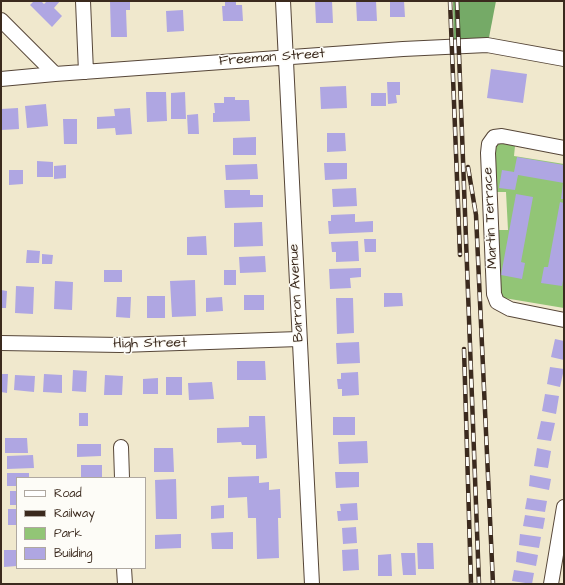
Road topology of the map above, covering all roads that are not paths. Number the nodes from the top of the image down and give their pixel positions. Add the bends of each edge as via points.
1 (83, 1) edge
2 (283, 1) edge
3 (1, 20) edge
4 (286, 58) junction
5 (564, 59) edge
6 (86, 72) junction
7 (55, 74) junction
8 (1, 79) edge
9 (564, 148) edge
10 (564, 320) edge
11 (299, 339) junction
12 (1, 343) edge
13 (121, 447) dead end
14 (122, 477) edge
15 (564, 507) edge
16 (124, 569) edge
17 (125, 584) edge
18 (312, 584) edge
19 (551, 584) edge

1 - 6 street
2 - 4 street, Barron Avenue
3 - 7 street
4 - 5 street, Freeman Street via 487,45
4 - 6 street, Freeman Street
4 - 11 street, Barron Avenue
6 - 7 street, Freeman Street
7 - 8 street, Freeman Street
9 - 10 street, Martin Terrace via 502,136 494,137 489,144 488,153 496,302 510,309
11 - 12 street, High Street via 120,345
11 - 18 street, Barron Avenue
13 - 14 street
15 - 19 street
16 - 17 street

